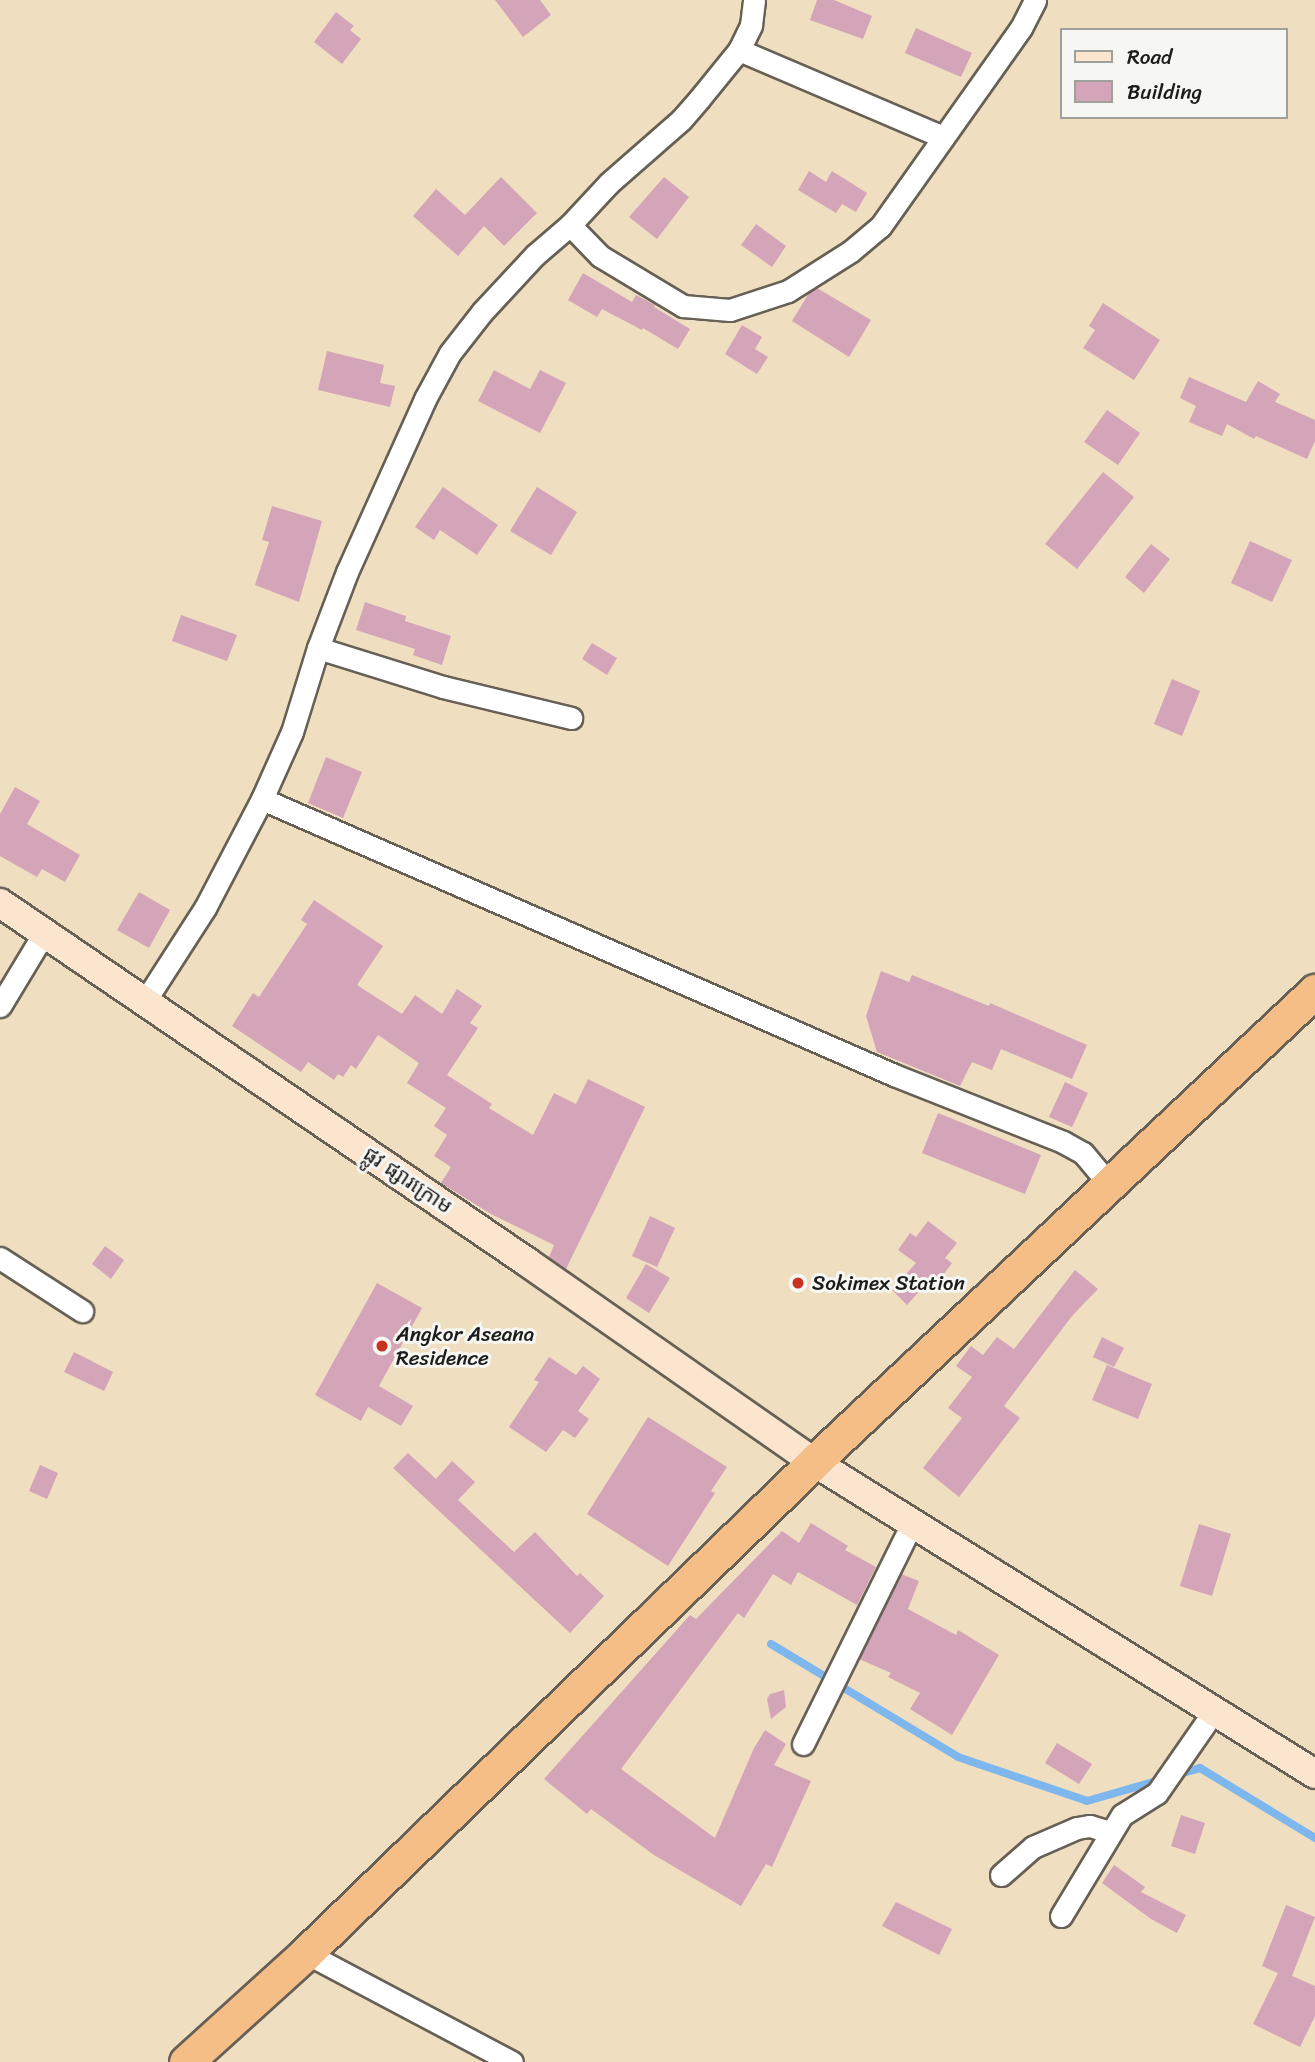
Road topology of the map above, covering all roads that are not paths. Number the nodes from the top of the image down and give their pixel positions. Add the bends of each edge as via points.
1 (754, 0) edge
2 (1035, 0) edge
3 (739, 50) junction
4 (943, 138) junction
5 (570, 225) junction
6 (318, 648) junction
7 (571, 718) dead end
8 (262, 799) junction
9 (0, 903) edge
10 (44, 933) junction
11 (1315, 991) edge
12 (145, 1000) junction
13 (0, 1006) edge
14 (1109, 1184) junction
15 (0, 1258) edge
16 (82, 1311) dead end
17 (814, 1462) junction
18 (912, 1523) junction
19 (1213, 1711) junction
20 (803, 1744) dead end
21 (1315, 1774) edge
22 (1110, 1832) junction
23 (1001, 1875) dead end
24 (1061, 1916) dead end
25 (306, 1953) junction
26 (186, 2062) edge
27 (512, 2062) edge

1 - 3 street via 751,24
2 - 4 street via 1021,28
3 - 4 street
3 - 5 street via 681,120 609,183
4 - 5 street via 880,226 851,251 788,291 730,310 683,306 600,256
5 - 6 street via 535,255 450,353 366,529
6 - 7 street via 443,687
6 - 8 street via 292,732
8 - 12 street via 205,908
8 - 14 street via 894,1075 1063,1142 1083,1153
9 - 10 main road, ផ្លូវ ផ្សារក្រោម
10 - 12 main road, ផ្លូវ ផ្សារក្រោម
10 - 13 street
11 - 14 highway
12 - 17 main road, ផ្លូវ ផ្សារក្រោម
14 - 17 highway
15 - 16 street
17 - 18 main road, ផ្លូវ ផ្សារក្រោម
17 - 25 highway
18 - 19 main road, ផ្លូវ ផ្សារក្រោម
18 - 20 street
19 - 21 main road, ផ្លូវ ផ្សារក្រោម
19 - 22 street via 1171,1775 1151,1798 1122,1815
22 - 23 street via 1090,1826 1077,1828 1033,1847
22 - 24 street
25 - 26 highway
25 - 27 street

